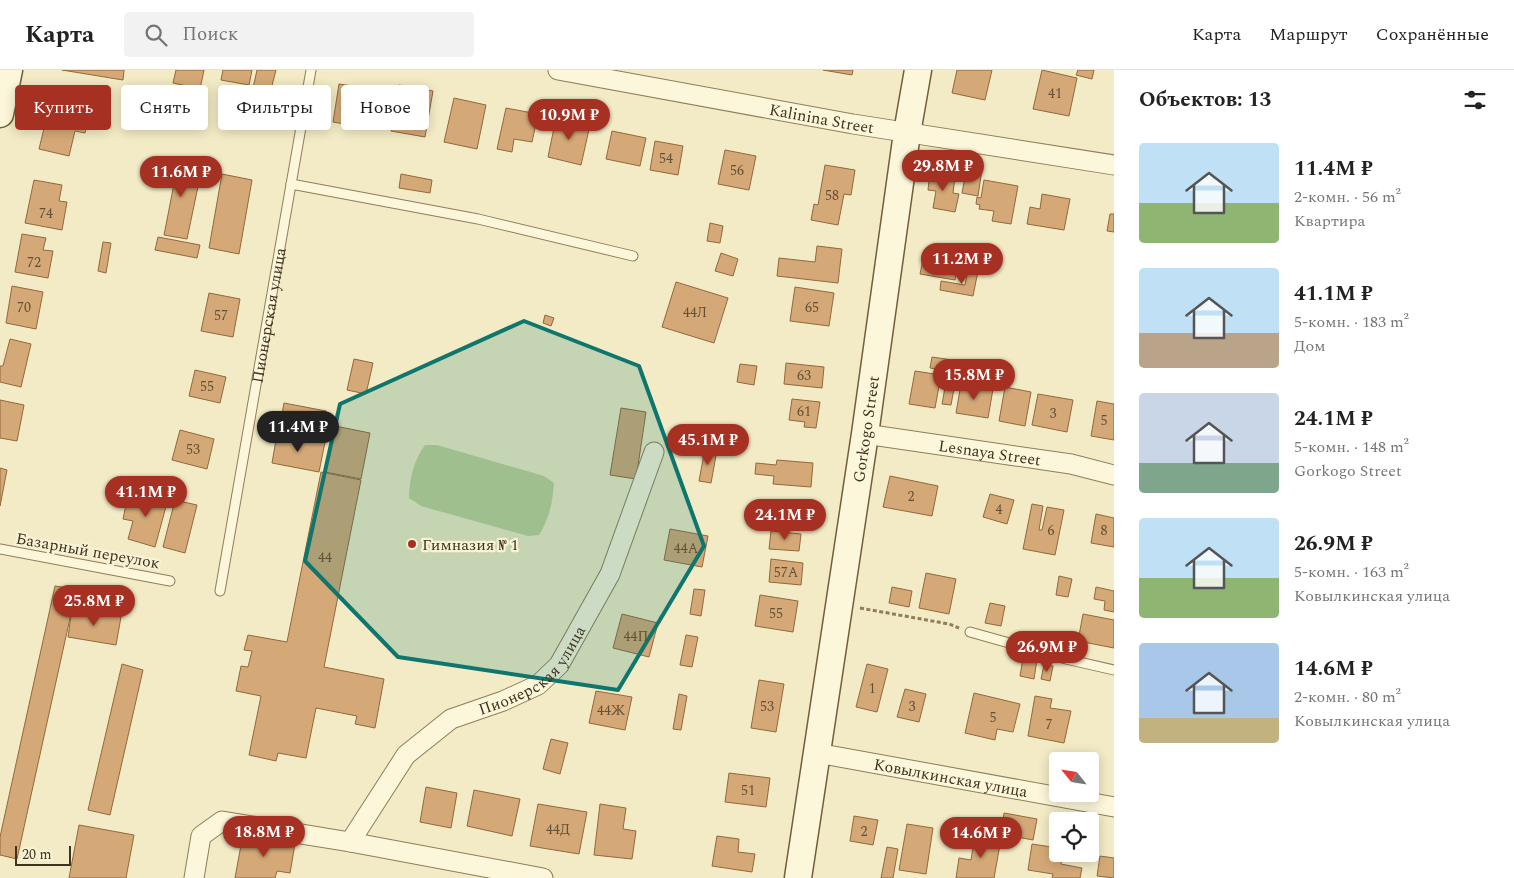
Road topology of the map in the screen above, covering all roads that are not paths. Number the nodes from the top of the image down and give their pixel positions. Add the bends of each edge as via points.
1 (8, 70) edge
2 (311, 70) edge
3 (558, 70) edge
4 (918, 70) edge
5 (0, 114) edge
6 (907, 133) junction
7 (1114, 165) edge
8 (291, 184) junction
9 (633, 256) dead end
10 (865, 434) junction
11 (654, 452) dead end
12 (1114, 475) edge
13 (0, 549) edge
14 (170, 580) dead end
15 (220, 591) dead end
16 (970, 632) road end
17 (1114, 670) edge
18 (816, 754) junction
19 (1114, 807) edge
20 (350, 842) junction
21 (194, 878) edge
22 (543, 878) edge
23 (798, 878) edge

1 - 5 main road
2 - 8 lane, Пионерская улица
3 - 6 street, Kalinina Street
4 - 6 main road, Gorkogo Street
6 - 7 street, Kalinina Street
6 - 10 main road, Gorkogo Street
8 - 9 lane via 478,219
8 - 15 lane, Пионерская улица
10 - 12 street, Lesnaya Street via 1071,464
10 - 18 main road, Gorkogo Street
11 - 20 street, Пионерская улица via 610,574 559,665 538,685 452,719 406,755
13 - 14 lane, Базарный переулок
16 - 17 lane
18 - 19 street, Ковылкинская улица
18 - 23 main road, Gorkogo Street
20 - 21 street via 222,820 201,836
20 - 22 street

